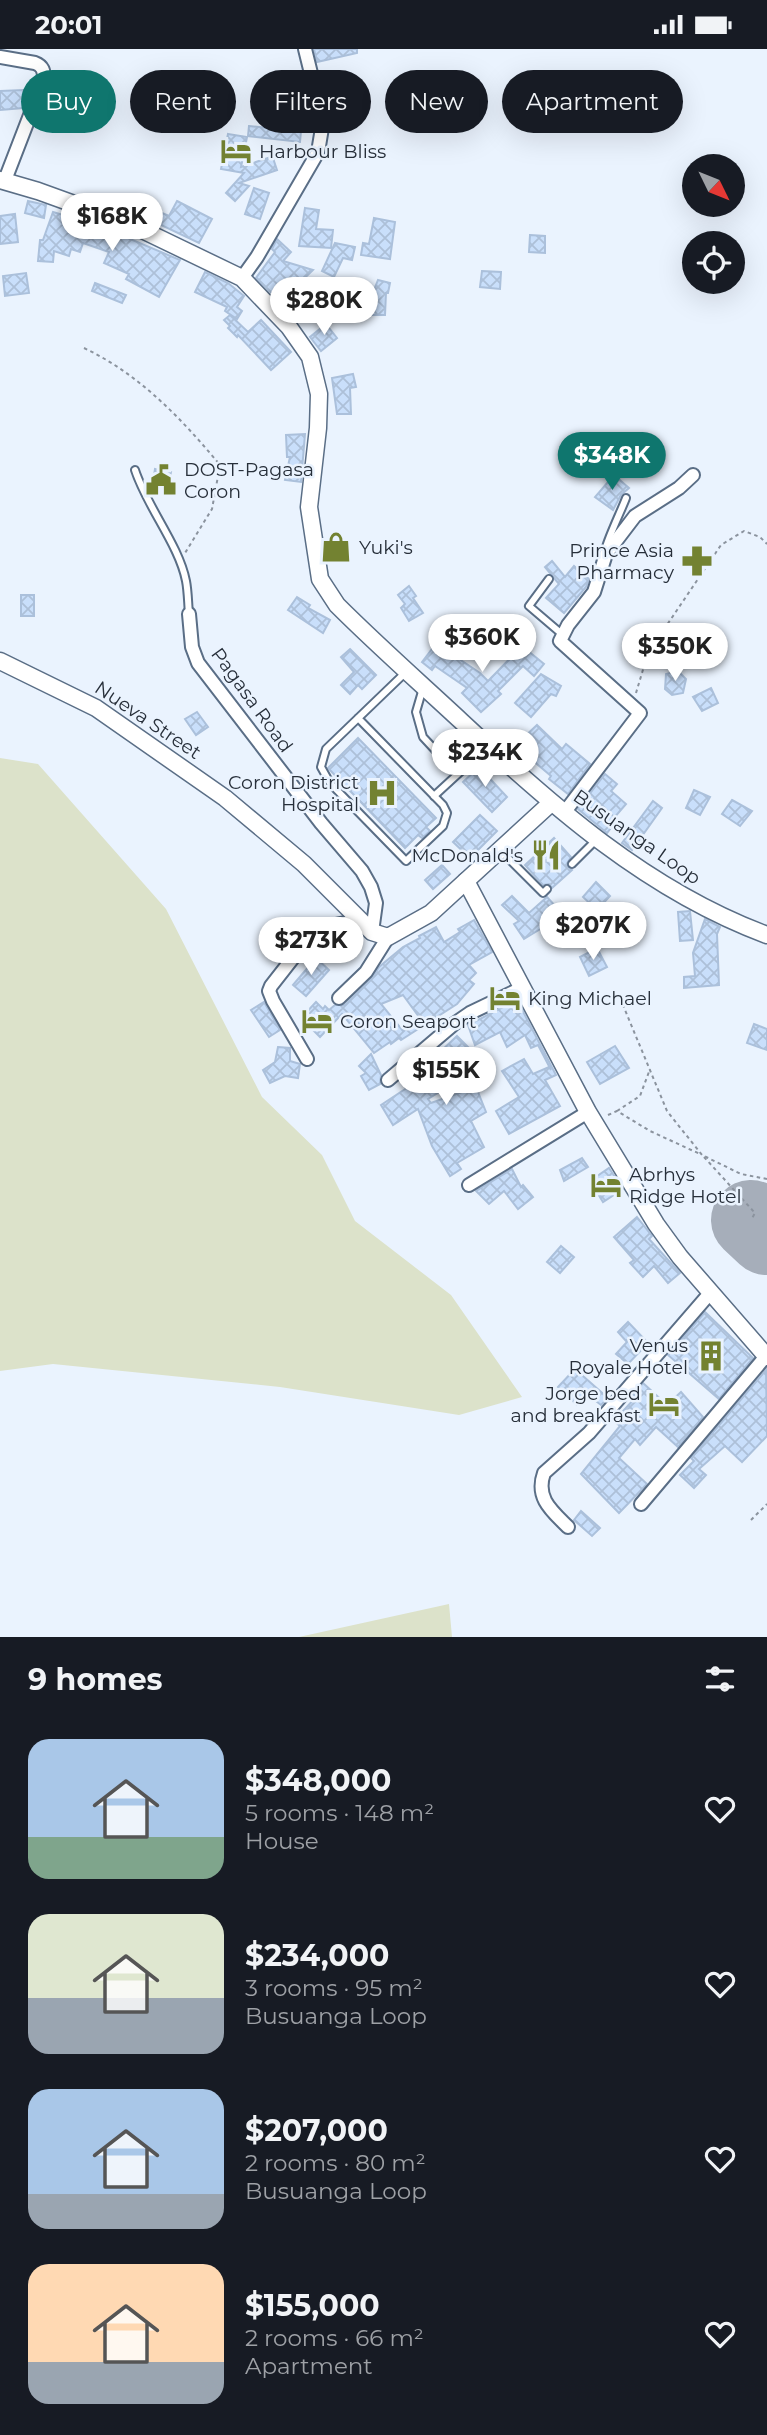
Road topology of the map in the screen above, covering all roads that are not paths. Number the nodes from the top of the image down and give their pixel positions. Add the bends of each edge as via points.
1 (304, 49) edge
2 (0, 57) edge
3 (2, 180) edge
4 (242, 278) junction
5 (135, 470) dead end
6 (693, 475) dead end
7 (626, 498) dead end
8 (606, 554) junction
9 (549, 579) dead end
10 (189, 614) joint
11 (563, 635) junction
12 (0, 661) edge
13 (406, 671) junction
14 (424, 687) junction
15 (358, 718) junction
16 (472, 761) junction
17 (503, 761) junction
18 (435, 796) junction
19 (558, 808) junction
20 (597, 839) junction
21 (500, 850) junction
22 (572, 864) dead end
23 (466, 880) junction
24 (547, 889) dead end
25 (359, 920) junction
26 (372, 932) junction
27 (767, 935) edge
28 (388, 937) junction
29 (522, 988) junction
30 (339, 997) dead end
31 (307, 1059) dead end
32 (388, 1080) dead end
33 (591, 1116) junction
34 (469, 1185) dead end
35 (711, 1292) junction
36 (766, 1356) edge
37 (641, 1504) dead end
38 (568, 1527) dead end

1 - 4 street via 323,122 318,152
2 - 3 street via 35,63 44,72
3 - 4 main road, Busuanga Loop via 132,225
4 - 13 main road, Busuanga Loop via 289,327 310,357 319,394 309,507 320,579 337,605
5 - 10 lane, Pagasa Road via 186,580
6 - 8 street via 635,516
7 - 8 lane via 605,546
8 - 11 street via 594,592
9 - 11 lane via 529,606
10 - 26 street, Pagasa Road via 198,663 362,871 376,903
11 - 19 street via 560,641 640,713
12 - 25 main road, Nueva Street via 96,708 225,798 304,864
13 - 14 main road, Busuanga Loop
13 - 15 lane
14 - 16 lane via 416,712 423,737 450,760
14 - 17 main road, Busuanga Loop
15 - 18 lane
15 - 18 lane via 326,749 321,760 323,773 406,861 446,822 446,809
16 - 17 lane
16 - 18 lane
17 - 19 main road, Busuanga Loop
19 - 20 main road, Busuanga Loop
19 - 21 main road
20 - 22 lane
20 - 27 main road, Busuanga Loop via 681,896
21 - 23 main road
21 - 24 lane via 543,893
23 - 28 main road via 430,913
23 - 29 main road
25 - 26 main road, Nueva Street
25 - 31 street via 326,927 307,940 271,986 272,1001
26 - 28 main road, Nueva Street
28 - 30 street via 366,972
29 - 32 street via 470,1013
29 - 33 main road
33 - 34 street
33 - 35 main road via 656,1224
35 - 36 main road
35 - 38 street via 589,1433 544,1473 541,1493 546,1505
36 - 37 street

